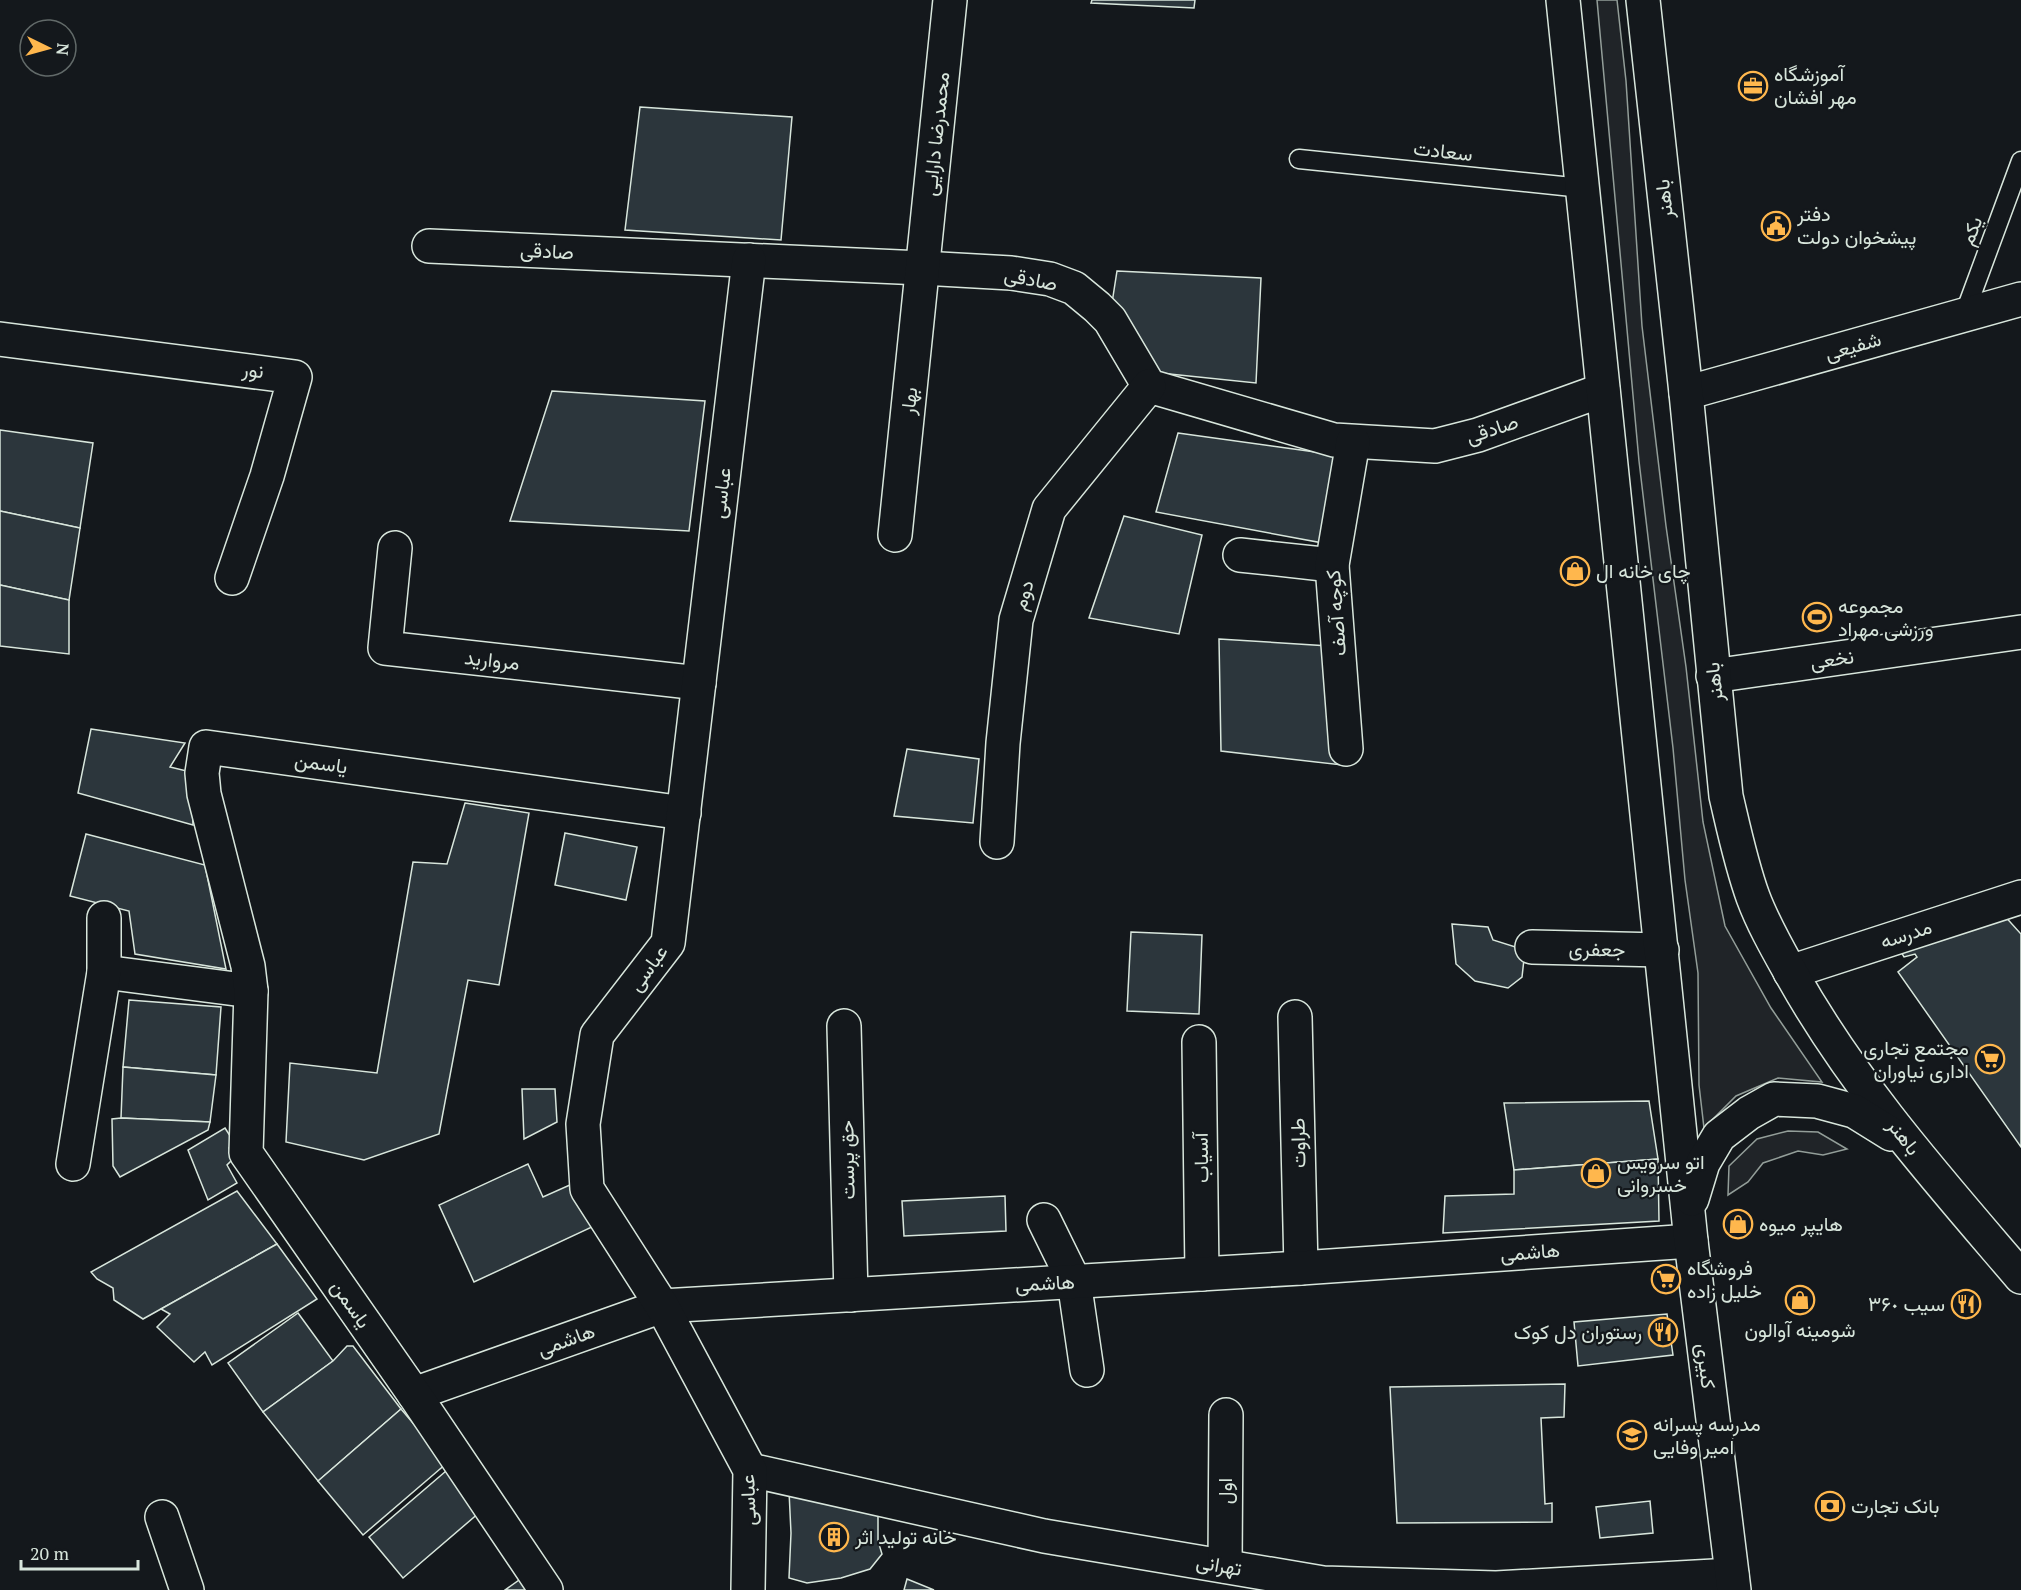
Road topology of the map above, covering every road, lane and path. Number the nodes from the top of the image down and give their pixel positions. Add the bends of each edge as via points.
1 (950, 0) edge
2 (1563, 0) edge
3 (1643, 0) edge
4 (1299, 159) dead end
5 (2021, 161) edge
6 (1581, 188) junction
7 (429, 246) dead end
8 (749, 260) junction
9 (922, 268) junction
10 (2021, 299) edge
11 (1964, 315) junction
12 (0, 339) edge
13 (1149, 386) junction
14 (1603, 390) junction
15 (1686, 393) junction
16 (1353, 442) junction
17 (895, 535) dead end
18 (395, 548) dead end
19 (1240, 555) dead end
20 (1332, 565) junction
21 (232, 578) dead end
22 (2021, 632) edge
23 (1713, 676) junction
24 (699, 683) junction
25 (1346, 749) dead end
26 (684, 813) junction
27 (997, 842) dead end
28 (2021, 897) edge
29 (104, 918) dead end
30 (1532, 947) dead end
31 (1662, 950) junction
32 (104, 972) junction
33 (1790, 972) junction
34 (251, 991) junction
35 (1295, 1017) dead end
36 (844, 1026) dead end
37 (1199, 1042) dead end
38 (73, 1164) dead end
39 (1935, 1176) junction
40 (1044, 1220) dead end
41 (1690, 1227) junction
42 (1301, 1268) junction
43 (1202, 1274) junction
44 (2021, 1277) edge
45 (1074, 1281) junction
46 (850, 1295) junction
47 (662, 1306) junction
48 (1087, 1370) dead end
49 (414, 1394) junction
50 (1226, 1415) dead end
51 (750, 1470) junction
52 (162, 1517) dead end
53 (1225, 1566) junction
54 (1733, 1582) edge
55 (187, 1590) edge
56 (546, 1590) edge
57 (748, 1590) edge

1 - 9 street, محمدرضا دارایی
2 - 6 street
3 - 15 street, باهنر
4 - 6 lane, سعادت
5 - 11 lane, یکم
6 - 14 street
7 - 8 street, صادقی
8 - 9 street, صادقی
8 - 24 street, عباسی
9 - 13 street, صادقی via 1011,273 1050,279 1074,288 1110,320
9 - 17 street, بهار
10 - 11 street, شفیعی
11 - 15 street, شفیعی
12 - 21 street, نور via 295,377
13 - 16 street, صادقی via 1334,440
13 - 27 street, دوم via 1049,509 1016,620
14 - 16 street, صادقی via 1478,435 1435,446
14 - 31 street
15 - 23 street, باهنر
16 - 20 street, کوچه آصف
18 - 24 street, مروارید via 385,648
19 - 20 street
20 - 25 street, کوچه آصف
22 - 23 street, نخعی
23 - 33 street, باهنر via 1726,796 1738,851 1754,899
24 - 26 street, عباسی
26 - 34 street, یاسمن via 206,747 204,794
26 - 47 street, عباسی via 668,943 597,1035 583,1124 587,1189
28 - 33 street, مدرسه
29 - 32 street
30 - 31 street, جعفری
31 - 41 street
32 - 34 street
32 - 38 street
33 - 39 street, باهنر via 1857,1077
34 - 49 street, یاسمن via 246,1153
35 - 42 street, طراوت
36 - 46 street, حق پرست
37 - 43 street, آسیاب
39 - 41 street via 1888,1131 1854,1111 1817,1101 1774,1099 1719,1136 1703,1163
39 - 44 street, باهنر
40 - 45 street
41 - 42 street, هاشمی
41 - 54 street, کبیری
42 - 43 street, هاشمی
43 - 45 street, هاشمی
45 - 46 street, هاشمی
45 - 48 street
46 - 47 street, هاشمی
47 - 49 street, هاشمی
47 - 51 street, عباسی
49 - 56 street, یاسمن
50 - 53 street, اول
51 - 53 street, تهرانی via 1044,1536
51 - 57 street, عباسی
52 - 55 street
53 - 54 street, تهرانی via 1323,1583 1496,1588

